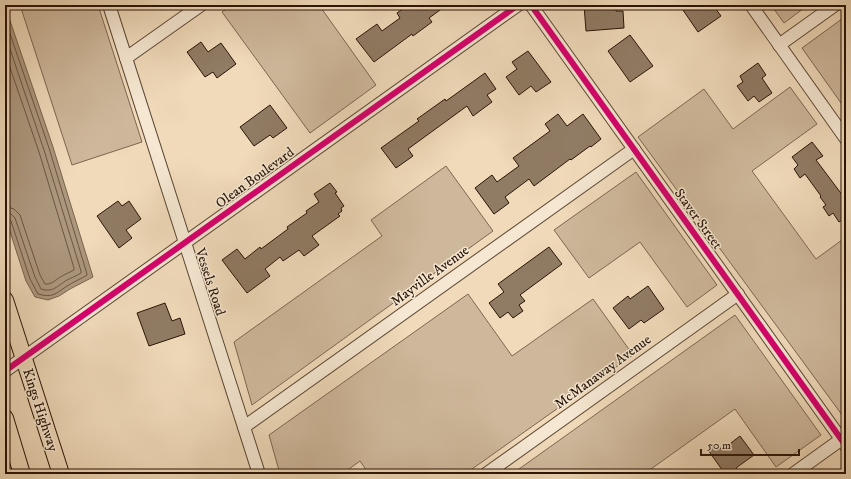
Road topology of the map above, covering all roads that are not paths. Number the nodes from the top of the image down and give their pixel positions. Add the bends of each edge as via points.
1 (109, 5) edge
2 (201, 5) edge
3 (518, 5) edge
4 (531, 5) edge
5 (751, 5) edge
6 (835, 5) edge
7 (779, 45) junction
8 (126, 58) junction
9 (846, 139) edge
10 (634, 149) junction
11 (185, 243) junction
12 (738, 294) junction
13 (5, 300) edge
14 (24, 358) junction
15 (5, 371) edge
16 (5, 418) edge
17 (244, 427) junction
18 (844, 440) edge
19 (22, 474) edge
20 (61, 474) edge
21 (259, 474) edge
22 (486, 474) edge
23 (793, 474) edge

1 - 8 street, Vessels Road
2 - 8 street
3 - 11 street, Olean Boulevard
4 - 10 street, Staver Street
5 - 7 street
6 - 7 street
7 - 9 street
8 - 11 street, Vessels Road
10 - 12 street, Staver Street
10 - 17 street, Mayville Avenue
11 - 14 street, Olean Boulevard
11 - 17 street, Vessels Road
12 - 18 street, Staver Street
12 - 22 street, McManaway Avenue
13 - 14 main road, Kings Highway
14 - 15 street, Olean Boulevard
14 - 20 main road, Kings Highway
16 - 19 main road
17 - 21 street, Vessels Road
18 - 23 street

